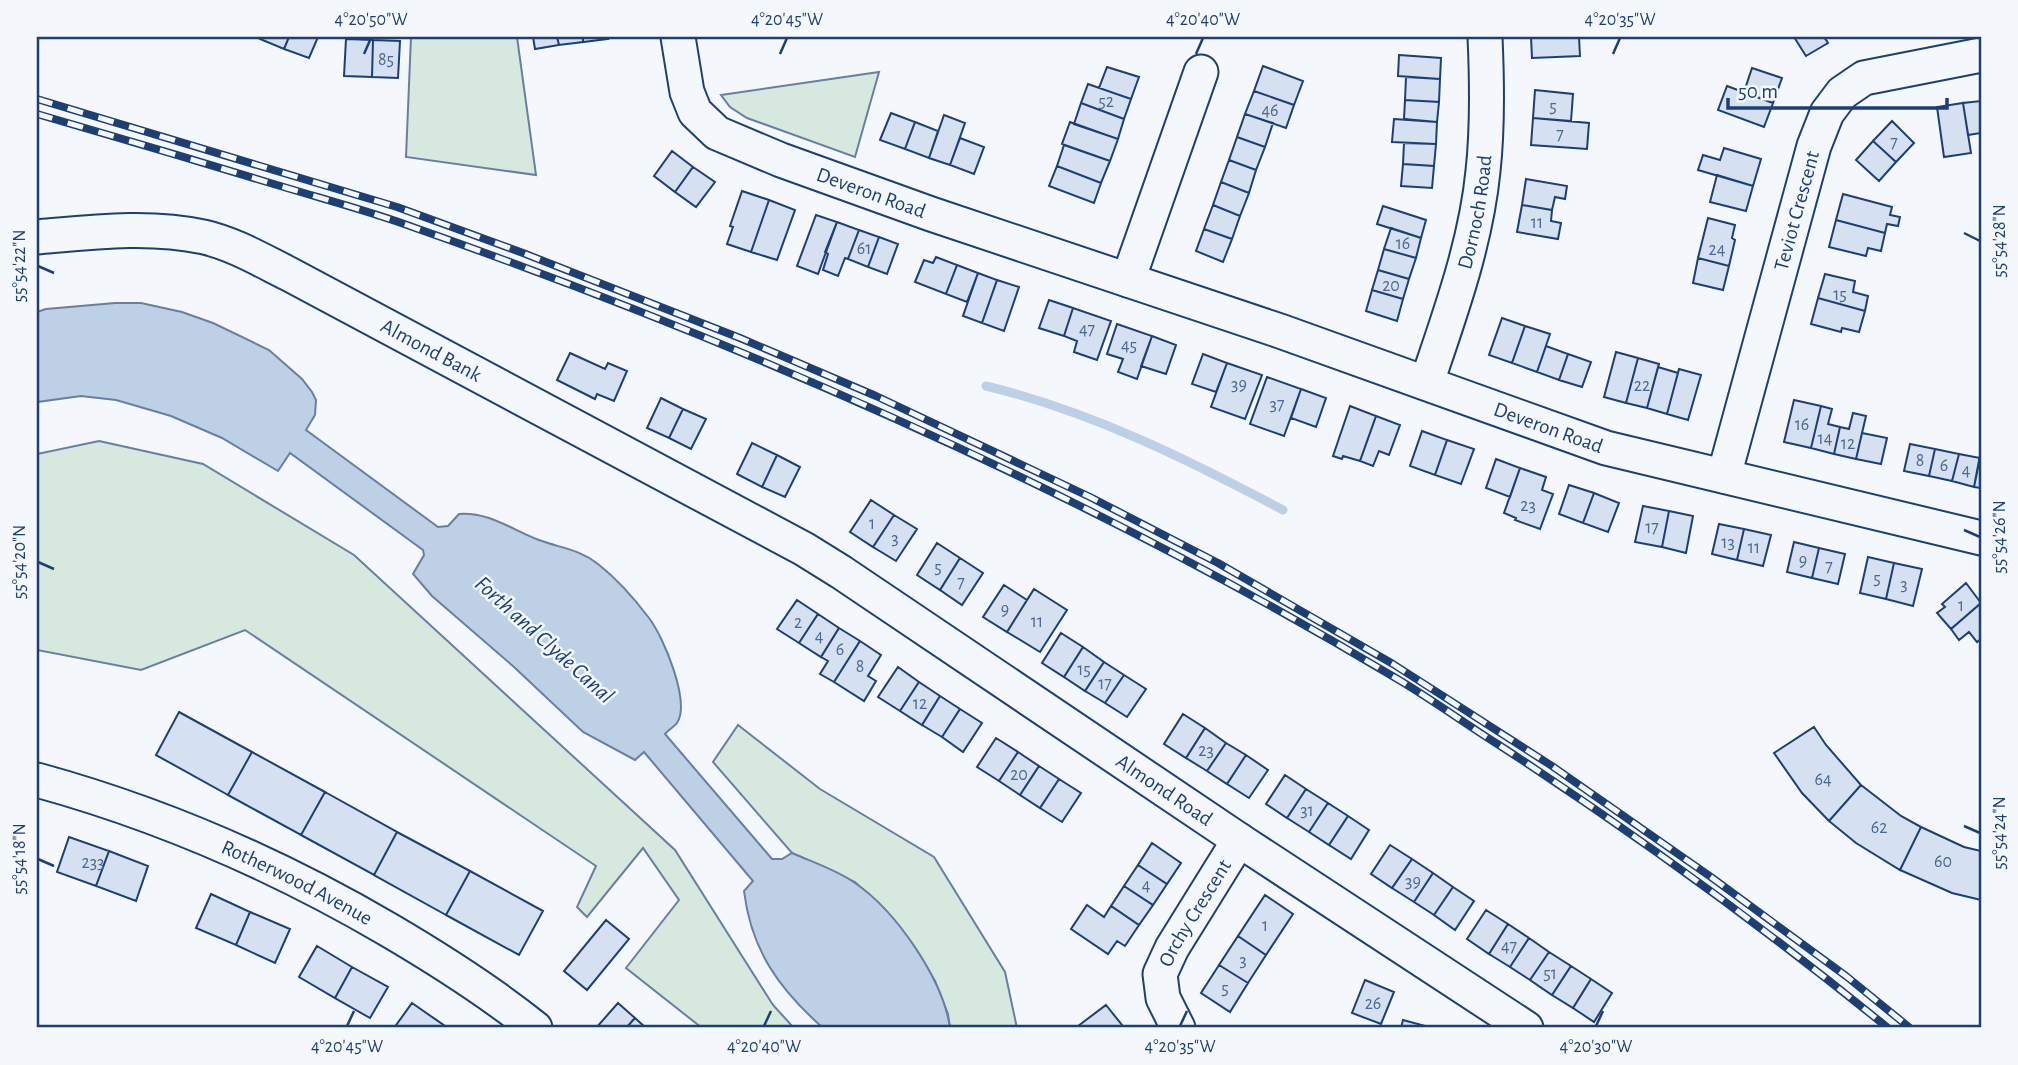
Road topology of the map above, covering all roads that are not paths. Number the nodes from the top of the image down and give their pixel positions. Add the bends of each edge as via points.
1 (678, 37) edge
2 (1485, 37) edge
3 (1981, 55) edge
4 (1201, 72) dead end
5 (37, 237) edge
6 (1128, 280) junction
7 (1427, 382) junction
8 (1724, 476) junction
9 (1981, 538) edge
10 (804, 550) joint
11 (37, 780) edge
12 (1239, 840) junction
13 (534, 1028) edge
14 (1178, 1028) edge
15 (1526, 1028) edge

1 - 6 street, Deveron Road via 695,112 717,134
2 - 7 street, Dornoch Road via 1483,172 1470,246
3 - 8 street, Teviot Crescent via 1864,78 1842,93 1828,113 1814,146
4 - 6 street
5 - 10 street, Almond Bank via 159,230 240,249
6 - 7 street, Deveron Road
7 - 8 street, Deveron Road via 1606,448
8 - 9 street, Deveron Road
10 - 12 street, Almond Road
11 - 13 street, Rotherwood Avenue via 132,808 279,869 443,962
12 - 14 street, Orchy Crescent via 1160,974 1163,998
12 - 15 street, Almond Road

